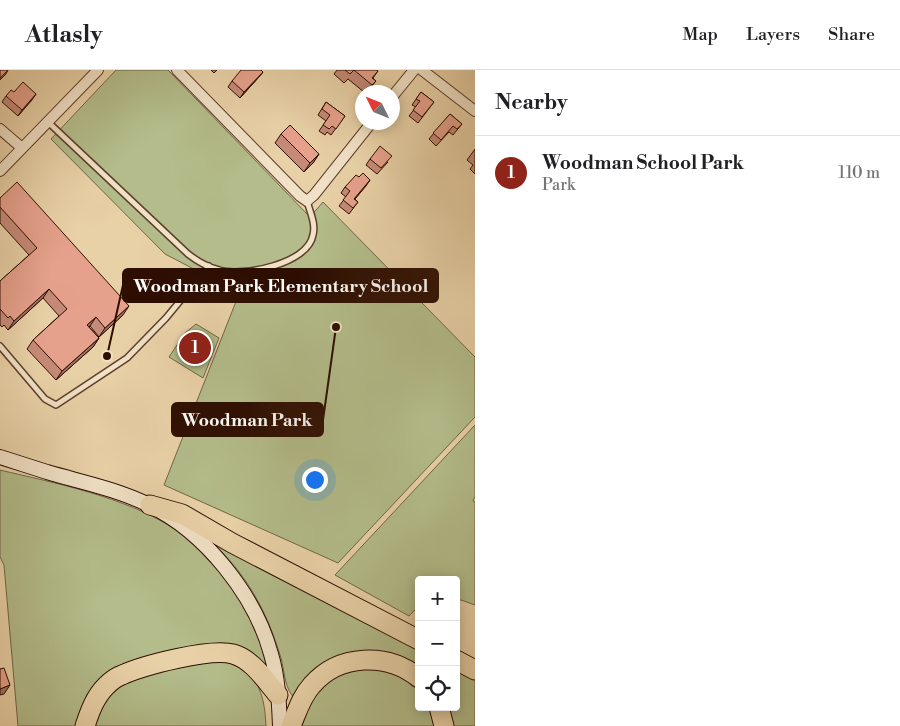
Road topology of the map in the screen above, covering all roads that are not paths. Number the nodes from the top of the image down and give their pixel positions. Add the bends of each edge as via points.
1 (98, 70) edge
2 (177, 70) edge
3 (414, 70) edge
4 (422, 70) edge
5 (400, 87) edge
6 (475, 111) edge
7 (48, 122) junction
8 (0, 128) edge
9 (366, 130) edge
10 (22, 148) junction
11 (0, 171) edge
12 (307, 201) junction
13 (209, 266) junction
14 (0, 346) edge
15 (0, 457) edge
16 (150, 505) junction
17 (415, 638) edge
18 (460, 662) edge
19 (475, 670) edge
20 (415, 675) edge
21 (278, 695) junction
22 (440, 711) edge
23 (86, 726) edge
24 (280, 726) edge
25 (291, 726) edge
26 (444, 726) edge

1 - 7 street
2 - 12 street
3 - 5 street
4 - 6 street
7 - 10 street
7 - 13 lane via 188,254
8 - 10 street
9 - 12 street
10 - 11 street
12 - 13 lane via 313,236 298,256 251,271 228,272
13 - 14 lane via 127,358 56,405 45,400
15 - 16 main road
16 - 17 highway via 182,514
16 - 21 main road via 198,540 233,578 263,630 274,666
18 - 19 highway
20 - 25 highway via 389,662 368,659 347,663 328,672 311,686
21 - 23 highway via 247,660 234,654 204,655 136,669 119,676 96,698
21 - 24 main road
22 - 26 highway

